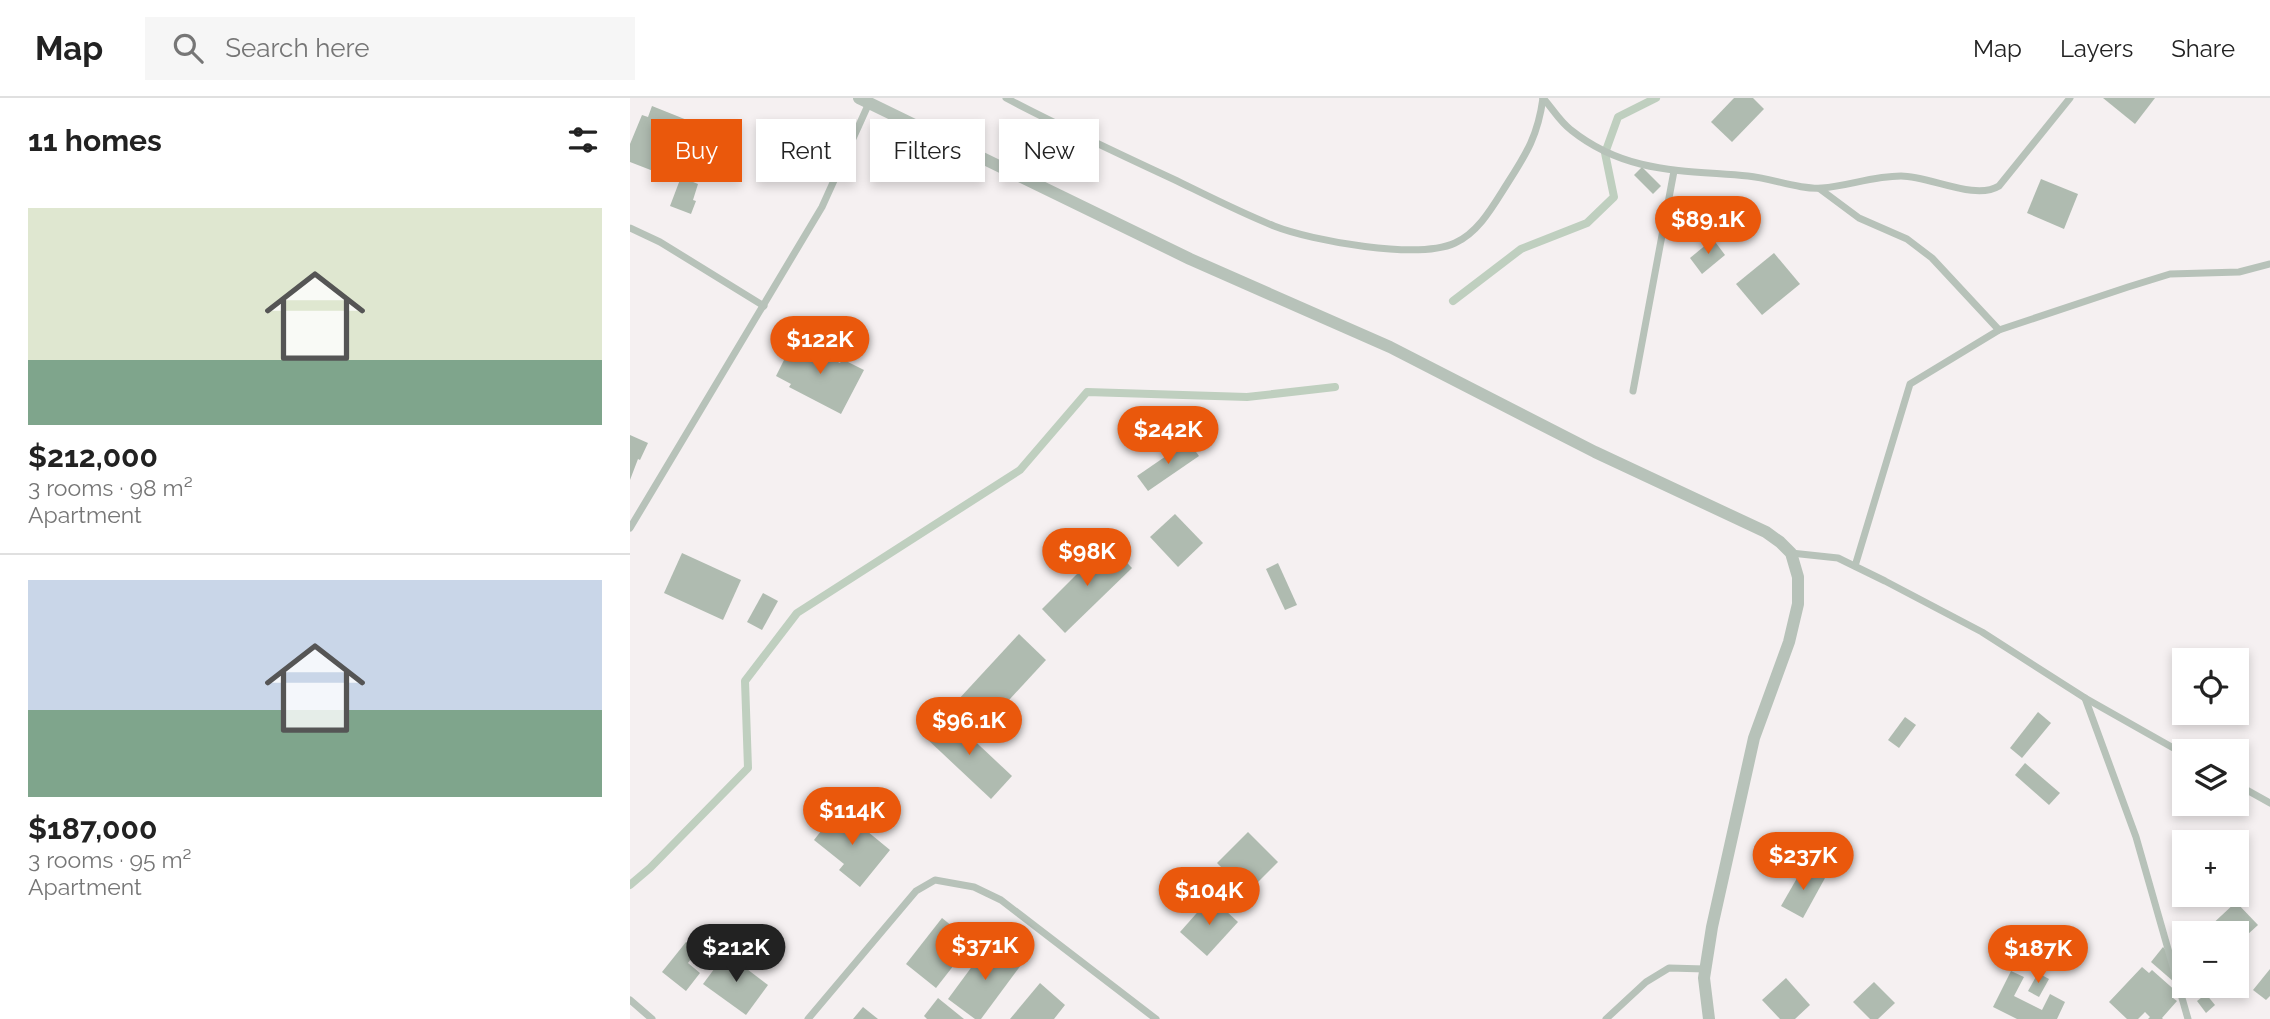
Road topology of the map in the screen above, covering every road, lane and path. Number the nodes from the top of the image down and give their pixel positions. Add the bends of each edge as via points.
1 (1006, 98) edge
2 (2070, 98) edge
3 (864, 100) edge
4 (1674, 171) junction
5 (1820, 189) junction
6 (630, 228) edge
7 (2270, 264) edge
8 (764, 306) junction
9 (1999, 330) junction
10 (1633, 391) dead end
11 (630, 528) edge
12 (1791, 553) junction
13 (1854, 566) junction
14 (2085, 698) junction
15 (2172, 747) edge
16 (2249, 791) edge
17 (2270, 803) edge
18 (1706, 970) junction
19 (630, 1000) edge
20 (652, 1019) edge
21 (808, 1019) edge
22 (1156, 1019) edge
23 (1606, 1019) edge
24 (1709, 1019) edge
25 (2188, 1019) edge

1 - 4 street via 1275,227 1374,247 1424,250 1452,245 1469,236 1528,151 1540,123 1543,98 1569,129 1605,153
2 - 5 street via 1999,186 1990,191 1903,176
3 - 8 street via 822,207
3 - 12 street via 1190,259 1390,347 1595,452 1766,531
4 - 5 street via 1751,176
4 - 10 street
5 - 9 street via 1858,218 1907,239 1932,258
6 - 8 street
7 - 9 street via 2239,272 2170,274
8 - 11 street
9 - 13 street via 1910,384
12 - 13 street via 1838,558
12 - 18 street via 1798,578 1798,604 1754,737
13 - 14 street via 1982,632
14 - 15 street
14 - 25 street via 2136,837
16 - 17 street
18 - 23 street via 1669,968 1646,982
18 - 24 street
19 - 20 street
21 - 22 street via 916,891 935,880 974,887 1001,900

